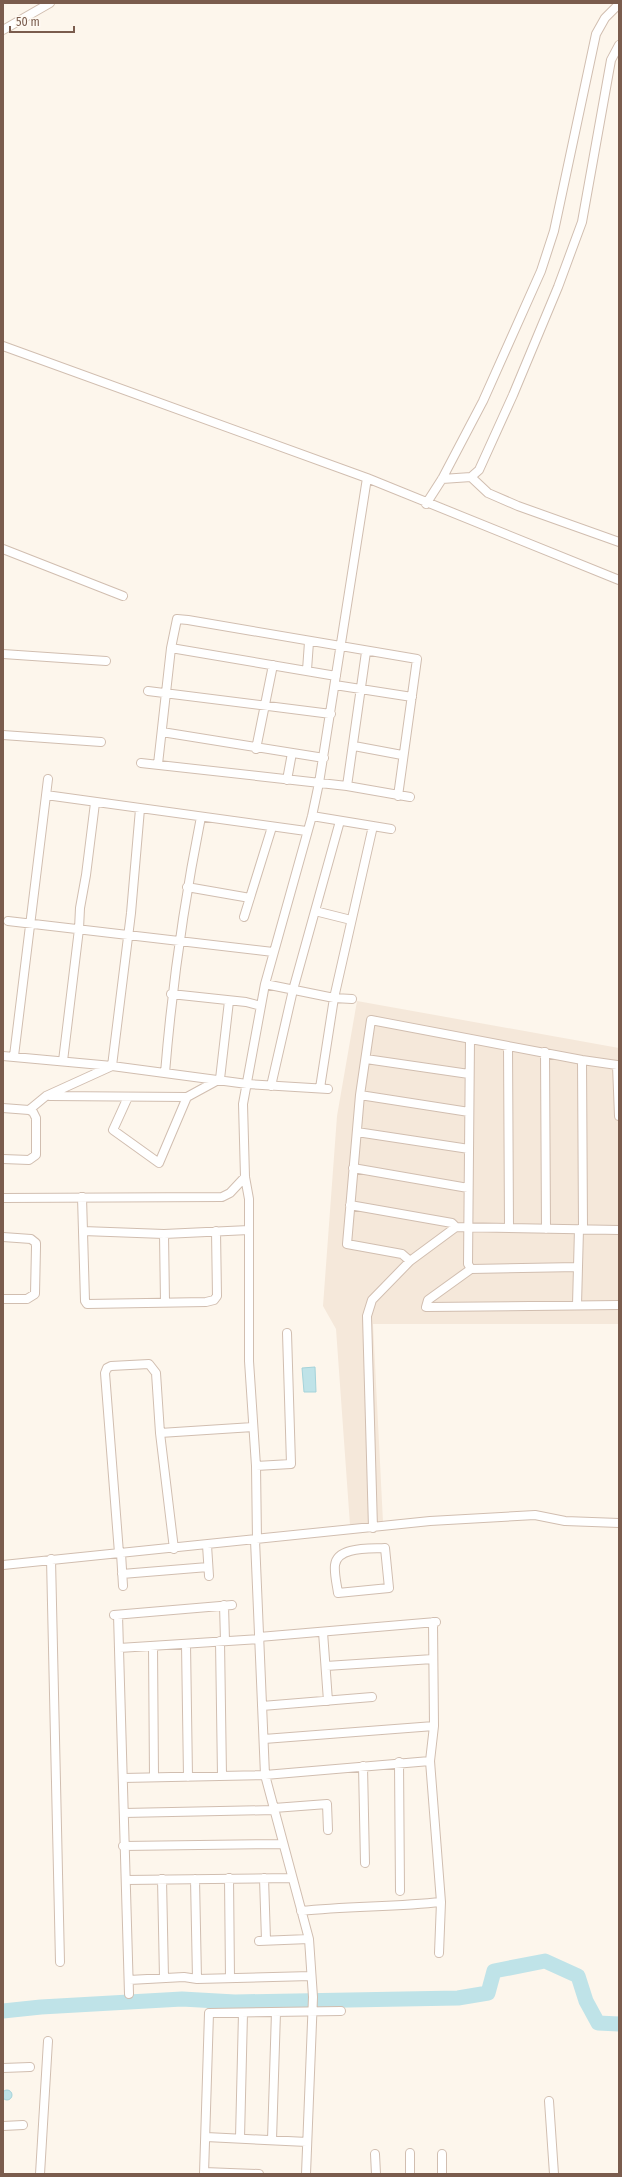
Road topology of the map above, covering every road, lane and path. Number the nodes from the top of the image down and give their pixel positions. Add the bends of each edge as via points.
1 (50, 3) edge
2 (619, 4) edge
3 (3, 30) edge
4 (619, 45) edge
5 (3, 346) edge
6 (471, 476) junction
7 (367, 478) junction
8 (442, 479) junction
9 (426, 504) junction
10 (619, 542) edge
11 (3, 549) edge
12 (619, 580) edge
13 (123, 596) dead end
14 (309, 642) junction
15 (341, 647) junction
16 (171, 648) junction
17 (366, 652) junction
18 (3, 654) edge
19 (106, 661) dead end
20 (273, 665) junction
21 (307, 670) junction
22 (336, 676) junction
23 (335, 685) junction
24 (360, 689) junction
25 (148, 691) dead end
26 (166, 692) junction
27 (412, 697) junction
28 (265, 705) junction
29 (331, 714) junction
30 (162, 732) junction
31 (3, 735) edge
32 (101, 742) dead end
33 (354, 746) junction
34 (256, 749) junction
35 (292, 753) junction
36 (402, 755) junction
37 (324, 758) junction
38 (141, 763) dead end
39 (158, 764) junction
40 (48, 779) dead end
41 (287, 780) junction
42 (319, 783) junction
43 (348, 786) junction
44 (46, 794) junction
45 (398, 796) junction
46 (410, 797) dead end
47 (95, 803) junction
48 (140, 809) junction
49 (312, 816) junction
50 (201, 817) junction
51 (340, 821) junction
52 (373, 826) junction
53 (272, 827) junction
54 (391, 830) dead end
55 (306, 831) junction
56 (187, 888) junction
57 (250, 898) junction
58 (314, 911) junction
59 (244, 917) dead end
60 (351, 920) junction
61 (8, 921) dead end
62 (31, 923) junction
63 (79, 929) junction
64 (128, 935) junction
65 (179, 942) junction
66 (273, 952) junction
67 (265, 984) junction
68 (293, 990) junction
69 (171, 994) junction
70 (334, 998) junction
71 (352, 999) dead end
72 (229, 1001) junction
73 (261, 1006) junction
74 (470, 1039) junction
75 (508, 1046) junction
76 (545, 1052) junction
77 (3, 1056) edge
78 (14, 1056) junction
79 (366, 1058) junction
80 (582, 1060) junction
81 (63, 1061) junction
82 (112, 1066) junction
83 (164, 1073) junction
84 (469, 1074) junction
85 (220, 1079) junction
86 (247, 1084) junction
87 (271, 1086) junction
88 (360, 1094) junction
89 (46, 1096) junction
90 (128, 1097) junction
91 (187, 1097) junction
92 (3, 1108) edge
93 (29, 1110) junction
94 (469, 1112) junction
95 (619, 1116) edge
96 (357, 1132) junction
97 (469, 1149) junction
98 (3, 1160) edge
99 (353, 1168) junction
100 (245, 1177) junction
101 (468, 1188) junction
102 (82, 1197) junction
103 (3, 1198) edge
104 (350, 1205) junction
105 (456, 1228) junction
106 (468, 1228) junction
107 (509, 1228) junction
108 (546, 1229) junction
109 (581, 1229) junction
110 (249, 1230) junction
111 (619, 1230) edge
112 (83, 1231) junction
113 (216, 1231) junction
114 (164, 1234) junction
115 (3, 1238) edge
116 (410, 1261) junction
117 (578, 1267) junction
118 (471, 1269) junction
119 (3, 1299) edge
120 (165, 1302) junction
121 (577, 1305) junction
122 (619, 1305) edge
123 (287, 1333) dead end
124 (253, 1426) junction
125 (160, 1433) junction
126 (256, 1466) junction
127 (619, 1523) edge
128 (373, 1528) junction
129 (256, 1540) junction
130 (207, 1545) junction
131 (174, 1549) junction
132 (120, 1553) junction
133 (52, 1559) junction
134 (3, 1565) edge
135 (208, 1567) junction
136 (122, 1574) junction
137 (208, 1576) dead end
138 (122, 1586) dead end
139 (338, 1593) joint
140 (323, 1632) junction
141 (260, 1638) junction
142 (222, 1641) junction
143 (186, 1644) junction
144 (153, 1646) junction
145 (119, 1648) junction
146 (433, 1659) junction
147 (326, 1666) junction
148 (372, 1697) dead end
149 (328, 1701) junction
150 (262, 1706) junction
151 (434, 1726) junction
152 (264, 1739) junction
153 (430, 1761) junction
154 (399, 1762) junction
155 (363, 1766) junction
156 (266, 1775) junction
157 (222, 1776) junction
158 (154, 1777) junction
159 (188, 1777) junction
160 (123, 1778) junction
161 (274, 1809) junction
162 (124, 1813) junction
163 (328, 1830) dead end
164 (283, 1844) junction
165 (124, 1846) junction
166 (364, 1863) dead end
167 (229, 1878) junction
168 (264, 1878) junction
169 (292, 1878) junction
170 (162, 1879) junction
171 (195, 1879) junction
172 (126, 1880) junction
173 (400, 1891) dead end
174 (441, 1902) junction
175 (301, 1911) junction
176 (310, 1939) junction
177 (439, 1953) dead end
178 (60, 1962) dead end
179 (311, 1976) junction
180 (164, 1978) junction
181 (230, 1978) junction
182 (197, 1979) junction
183 (128, 1980) junction
184 (129, 1994) dead end
185 (312, 2009) junction
186 (341, 2011) dead end
187 (243, 2012) junction
188 (276, 2012) junction
189 (48, 2041) dead end
190 (30, 2067) dead end
191 (3, 2068) edge
192 (549, 2101) dead end
193 (24, 2125) dead end
194 (3, 2126) edge
195 (206, 2137) junction
196 (240, 2138) junction
197 (272, 2140) junction
198 (307, 2142) junction
199 (410, 2153) dead end
200 (375, 2154) dead end
201 (442, 2154) dead end
202 (204, 2173) edge
203 (40, 2174) edge
204 (259, 2174) edge
205 (306, 2174) edge
206 (376, 2174) edge
207 (410, 2174) edge
208 (442, 2174) edge
209 (554, 2174) edge

1 - 3 street
2 - 8 street via 605,18 596,34 554,231 541,271 503,359
4 - 6 street via 611,60 582,222 513,395 479,470
5 - 7 street
6 - 8 street
6 - 10 street via 488,493
7 - 9 street
7 - 15 street
8 - 9 street
9 - 12 street
11 - 13 street
14 - 15 street
14 - 16 street via 177,619
14 - 21 street
15 - 17 street
15 - 22 street
16 - 20 street
16 - 26 street
17 - 24 street
17 - 27 street via 417,659
18 - 19 street
20 - 21 street
20 - 28 street
21 - 22 street
22 - 23 street
23 - 24 street
23 - 29 street
24 - 27 street
24 - 33 street
25 - 26 street
26 - 28 street
26 - 30 street
27 - 36 street
28 - 29 street
28 - 34 street
29 - 37 street
30 - 34 street
30 - 39 street
31 - 32 street
33 - 36 street
33 - 43 street
34 - 35 street
35 - 37 street
35 - 41 street
36 - 45 street
37 - 42 street
38 - 39 street
39 - 41 street
40 - 44 street
41 - 42 street
42 - 43 street
42 - 49 street
43 - 45 street
44 - 47 street
44 - 62 street
45 - 46 street
47 - 48 street
47 - 63 street
48 - 50 street
48 - 64 street
49 - 51 street
49 - 55 street
50 - 53 street
50 - 56 street
51 - 52 street
51 - 58 street
52 - 54 street
52 - 60 street
53 - 55 street
53 - 57 street
55 - 66 street
56 - 57 street
56 - 65 street
57 - 59 street
58 - 60 street
58 - 68 street
60 - 70 street
61 - 62 street
62 - 63 street
62 - 78 street
63 - 64 street
63 - 81 street
64 - 65 street
64 - 82 street
65 - 66 street
65 - 69 street
66 - 67 street
67 - 68 street
67 - 73 street
68 - 70 street
68 - 87 street
69 - 72 street
69 - 83 street
70 - 71 street
70 - 87 street via 324,1089
72 - 73 street
72 - 85 street
73 - 86 street
74 - 75 street
74 - 79 street via 371,1020
74 - 84 street
75 - 76 street
75 - 107 street
76 - 80 street
76 - 108 street
77 - 78 street
78 - 81 street
79 - 84 street
79 - 88 street
80 - 95 street via 617,1065
80 - 109 street
81 - 82 street
82 - 83 street
82 - 89 street
83 - 85 street
84 - 94 street
85 - 86 street
85 - 91 street
86 - 87 street
86 - 100 street via 242,1119
88 - 94 street
88 - 96 street
89 - 90 street
89 - 93 street
90 - 91 street
90 - 91 street via 113,1130 160,1163
92 - 93 street
93 - 98 street via 36,1118 36,1155 29,1160
94 - 97 street
96 - 97 street
96 - 99 street
97 - 101 street
99 - 101 street
99 - 104 street
100 - 102 street via 230,1193 222,1197
100 - 110 street via 249,1199
101 - 106 street
102 - 103 street
102 - 112 street
104 - 105 street via 452,1223
104 - 116 street via 347,1244 402,1254
105 - 106 street
105 - 116 street
106 - 107 street
106 - 118 street via 468,1264
107 - 108 street
108 - 109 street
109 - 111 street
109 - 117 street
110 - 113 street
110 - 124 street via 249,1361
112 - 114 street
112 - 120 street via 87,1304
113 - 114 street
113 - 120 street via 217,1296 214,1300 206,1302
114 - 120 street
115 - 119 street via 31,1239 36,1243 36,1294 27,1299
116 - 128 street via 372,1300 367,1316
117 - 118 street
117 - 121 street
118 - 121 street via 428,1300 426,1306
121 - 122 street
123 - 126 street via 291,1464
124 - 125 street
124 - 126 street
125 - 131 street
125 - 132 street via 154,1367 149,1364 107,1368 105,1373
126 - 129 street
127 - 128 street via 565,1521 524,1515 430,1521
128 - 129 street
129 - 130 street
129 - 141 street
130 - 131 street
130 - 135 street
131 - 132 street
132 - 133 street
132 - 136 street
133 - 134 street
133 - 178 street
135 - 136 street
135 - 137 street
136 - 138 street
139 - 139 street via 389,1588 385,1548 348,1551 340,1557 335,1564
140 - 141 street
140 - 146 street via 434,1622
140 - 147 street
141 - 142 street
141 - 150 street
142 - 143 street
142 - 145 street via 228,1605 116,1615
142 - 157 street
143 - 144 street
143 - 159 street
144 - 145 street
144 - 158 street
145 - 160 street
146 - 147 street
146 - 151 street
147 - 149 street
148 - 149 street
149 - 150 street
150 - 152 street
151 - 152 street
151 - 153 street
152 - 156 street
153 - 154 street
153 - 174 street
154 - 155 street
154 - 173 street
155 - 156 street
155 - 166 street
156 - 157 street
156 - 161 street
157 - 159 street
158 - 159 street
158 - 160 street
160 - 162 street
161 - 162 street
161 - 163 street via 327,1804
161 - 164 street
162 - 165 street
164 - 165 street
164 - 169 street
165 - 172 street
167 - 168 street
167 - 171 street
167 - 181 street
168 - 169 street
168 - 176 street via 262,1941
169 - 175 street
170 - 171 street
170 - 172 street
170 - 180 street
171 - 182 street
172 - 183 street
174 - 175 street
174 - 177 street
175 - 176 street
176 - 179 street
179 - 181 street
179 - 185 street
180 - 182 street
180 - 183 street
181 - 182 street
183 - 184 street
185 - 186 street
185 - 188 street
185 - 198 street
187 - 188 street
187 - 195 street via 209,2013
187 - 196 street
188 - 197 street
189 - 203 street
190 - 191 street
192 - 209 street
193 - 194 street
195 - 196 street
195 - 202 street
196 - 197 street
197 - 198 street
198 - 205 street
199 - 207 street
200 - 206 street
201 - 208 street
202 - 204 street

